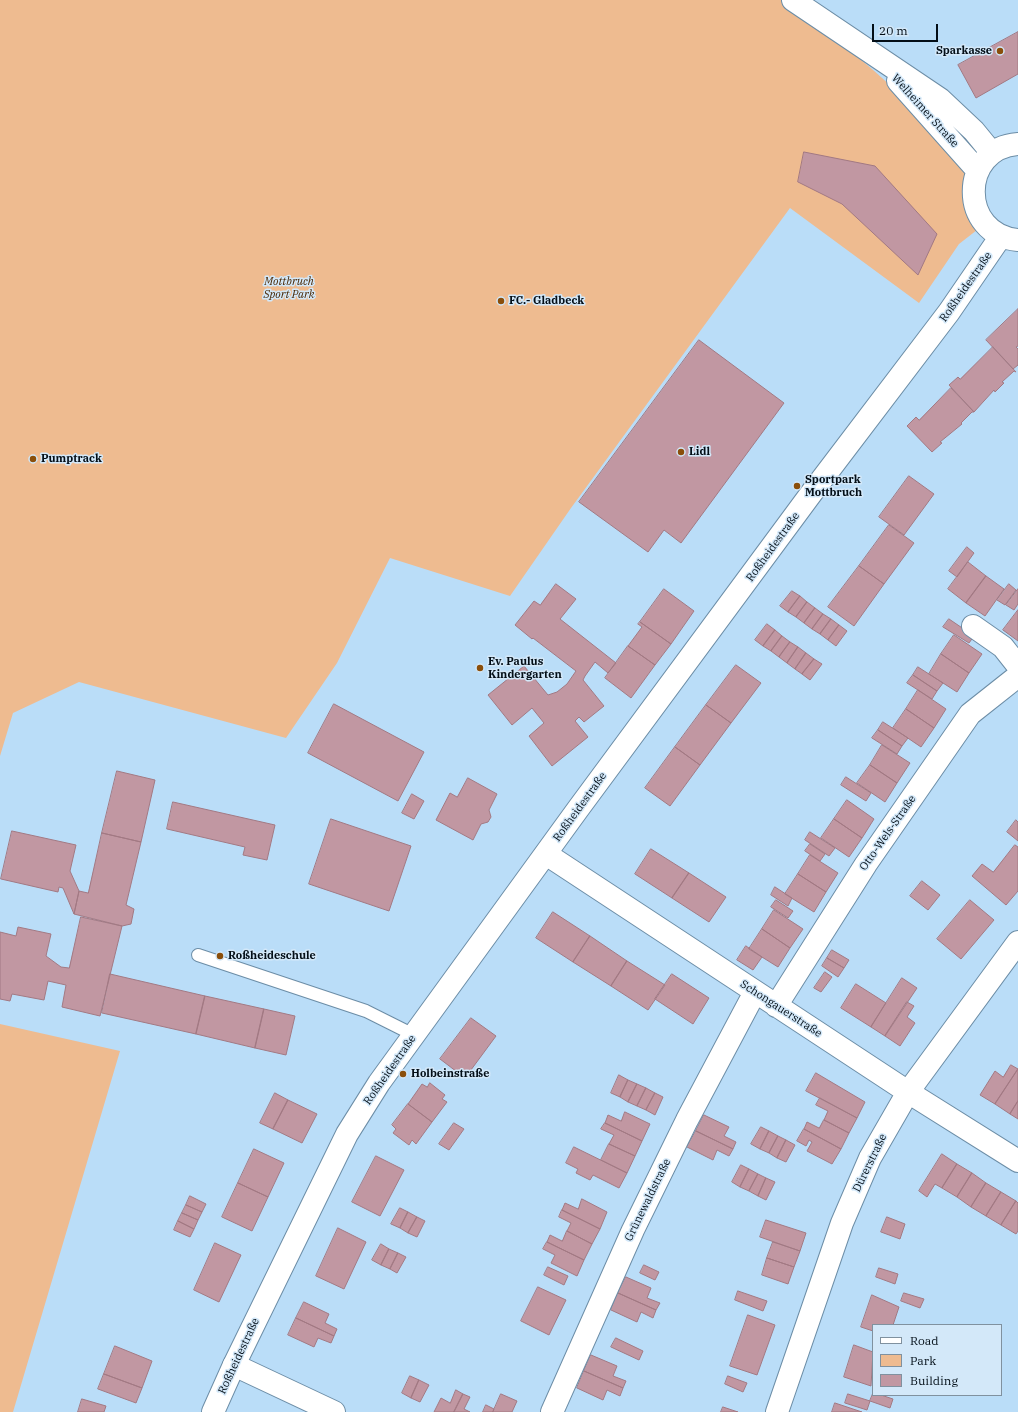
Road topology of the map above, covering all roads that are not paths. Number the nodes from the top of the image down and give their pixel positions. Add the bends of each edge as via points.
1 (801, 2) edge
2 (872, 52) junction
3 (1018, 144) edge
4 (992, 153) junction
5 (978, 171) junction
6 (1010, 238) edge
7 (973, 626) dead end
8 (1018, 666) edge
9 (1018, 676) edge
10 (546, 854) junction
11 (1018, 942) edge
12 (198, 955) dead end
13 (755, 992) junction
14 (776, 1006) junction
15 (414, 1035) junction
16 (908, 1092) junction
17 (1018, 1161) edge
18 (234, 1365) junction
19 (213, 1412) edge
20 (334, 1412) edge
21 (552, 1412) edge
22 (778, 1412) edge

1 - 2 street, Welheimer Straße
2 - 4 street, Welheimer Straße via 940,99 974,131
2 - 5 street, Welheimer Straße
3 - 4 street via 1002,147
4 - 5 street via 984,160
5 - 6 street via 973,191 978,213 986,225
6 - 10 street, Roßheidestraße via 949,312 805,502
7 - 8 street via 1003,647
9 - 14 street, Otto-Wels-Straße via 970,714 866,864
10 - 13 street, Schongauerstraße
10 - 15 street, Roßheidestraße
11 - 16 street, Dürerstraße
12 - 15 lane via 366,1011
13 - 14 street, Schongauerstraße
13 - 21 street, Grünewaldstraße via 687,1120 633,1230
14 - 16 street, Schongauerstraße
15 - 18 street, Roßheidestraße via 379,1083 347,1134
16 - 17 street, Schongauerstraße
16 - 22 street, Dürerstraße via 870,1158 842,1223
18 - 19 street, Roßheidestraße
18 - 20 street

